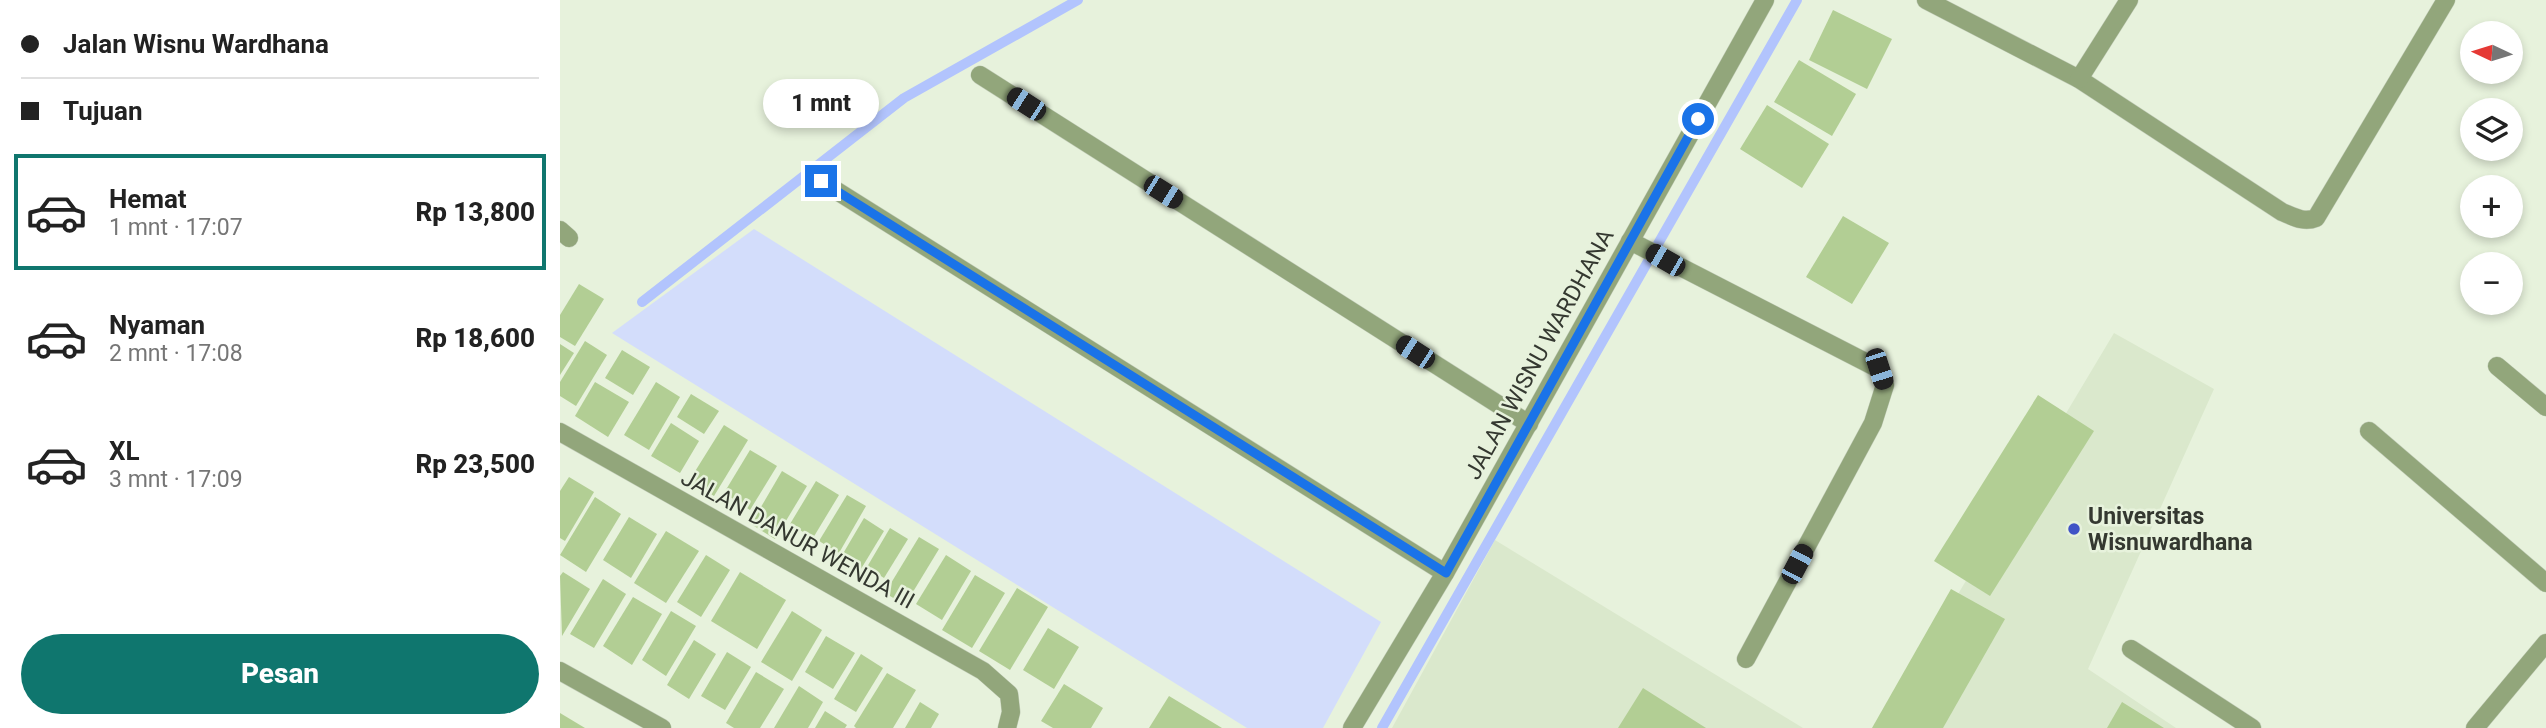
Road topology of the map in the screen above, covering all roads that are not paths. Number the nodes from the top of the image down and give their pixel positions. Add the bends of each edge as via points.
1 (1765, 0) edge
2 (1926, 0) edge
3 (2129, 0) edge
4 (2446, 0) edge
5 (980, 75) dead end
6 (2080, 79) junction
7 (821, 181) dead end
8 (1630, 241) junction
9 (2497, 366) dead end
10 (2546, 407) edge
11 (1529, 424) junction
12 (560, 432) edge
13 (2369, 432) dead end
14 (1446, 573) junction
15 (2546, 583) edge
16 (2546, 643) edge
17 (2131, 649) dead end
18 (1746, 659) dead end
19 (560, 671) edge
20 (662, 728) edge
21 (1007, 728) edge
22 (1352, 728) edge
23 (2252, 728) edge
24 (2475, 728) edge

1 - 8 street, JALAN WISNU WARDHANA
2 - 6 street
3 - 6 street
4 - 6 street via 2316,218 2310,221 2282,212
5 - 11 street
7 - 14 street
8 - 11 street, JALAN WISNU WARDHANA
8 - 18 street via 1879,369 1885,385 1873,423
9 - 10 street
11 - 14 street, JALAN WISNU WARDHANA
12 - 21 street, JALAN DANUR WENDA III via 983,671 1009,694
13 - 15 street
14 - 22 street, JALAN WISNU WARDHANA
16 - 24 street
17 - 23 street
19 - 20 street

